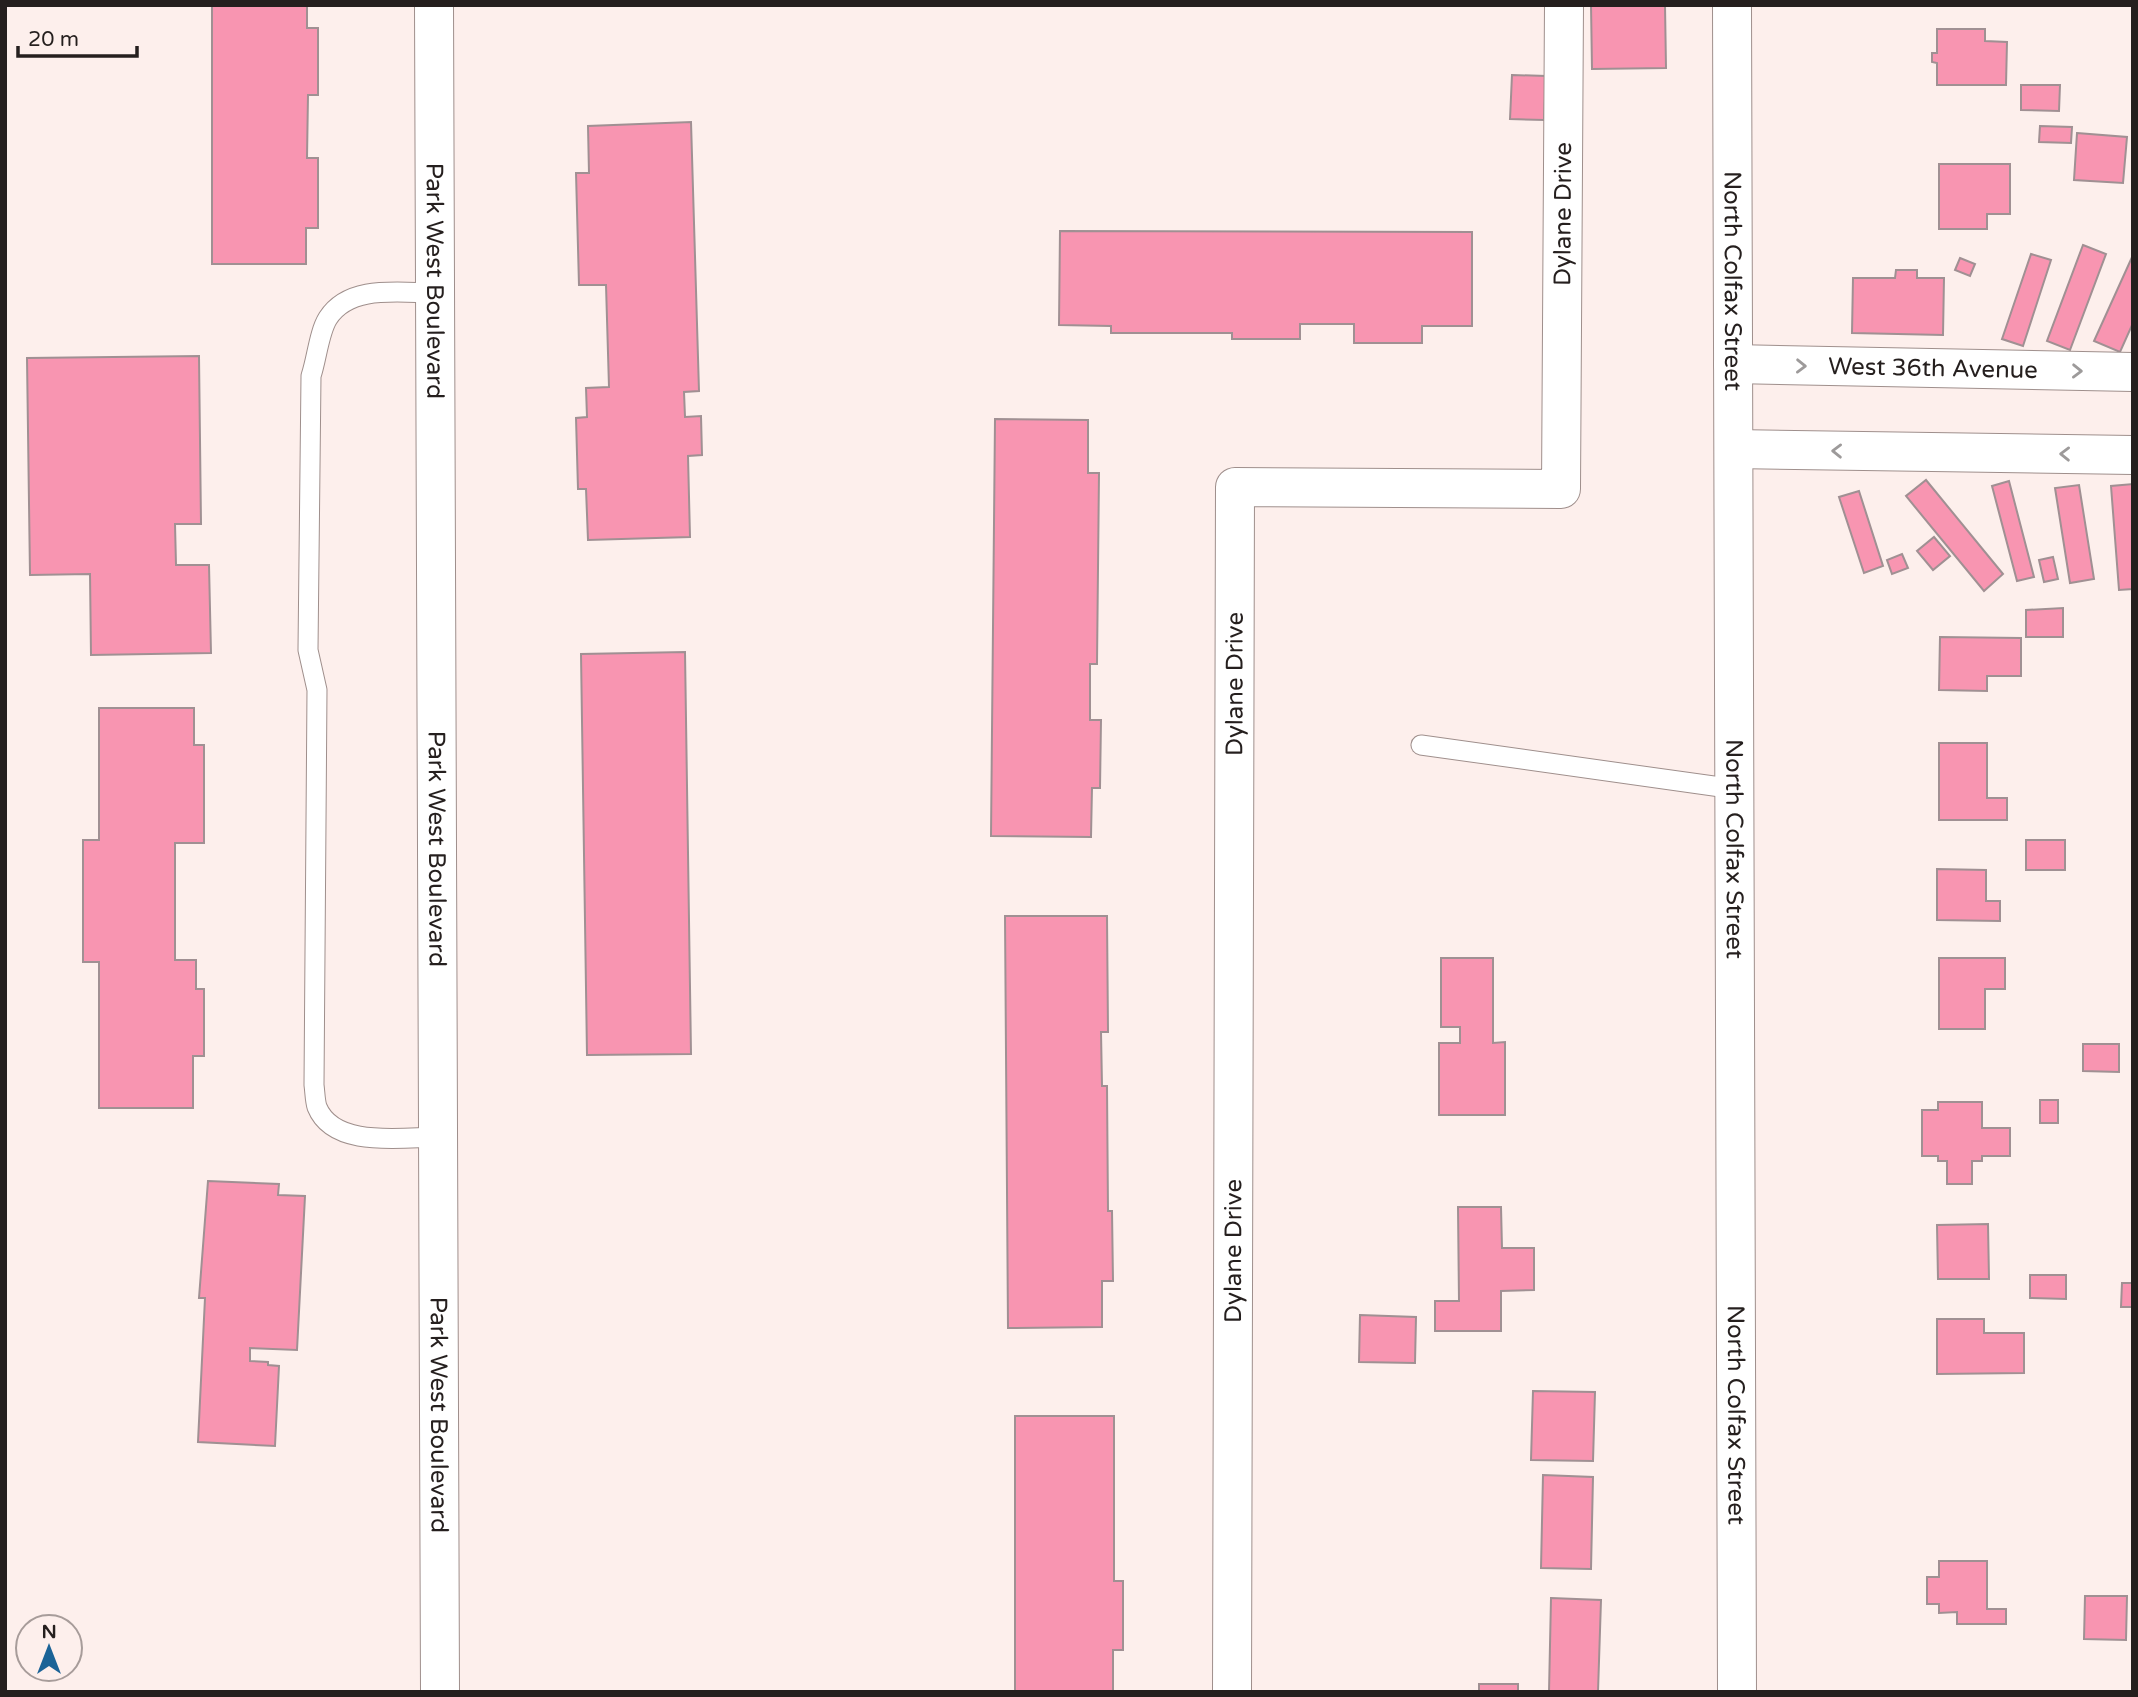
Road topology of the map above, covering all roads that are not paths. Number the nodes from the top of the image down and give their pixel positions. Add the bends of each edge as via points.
1 (434, 5) edge
2 (1564, 5) edge
3 (1732, 5) edge
4 (435, 293) junction
5 (1733, 364) junction
6 (2133, 372) edge
7 (1734, 449) junction
8 (2133, 455) edge
9 (1421, 745) dead end
10 (1735, 789) junction
11 (438, 1137) junction
12 (440, 1692) edge
13 (1232, 1692) edge
14 (1737, 1692) edge

1 - 4 street, Park West Boulevard
2 - 13 street, Dylane Drive via 1561,489 1235,487
3 - 5 street, North Colfax Street
4 - 11 street, Park West Boulevard
4 - 11 lane via 353,297 327,318 311,376 308,650 317,690 314,1085 318,1108 330,1123 348,1133
5 -> 6 street, West 36th Avenue
5 - 7 street, North Colfax Street
8 -> 7 street
7 - 10 street, North Colfax Street
9 - 10 lane
10 - 14 street, North Colfax Street
11 - 12 street, Park West Boulevard

